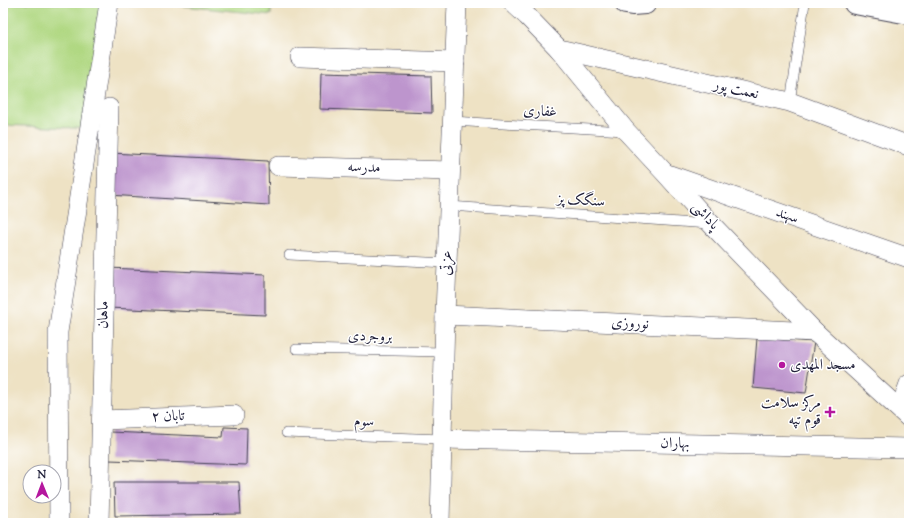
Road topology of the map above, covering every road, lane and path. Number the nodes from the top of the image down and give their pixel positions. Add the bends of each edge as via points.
1 (109, 3) edge
2 (457, 3) edge
3 (513, 3) edge
4 (626, 3) edge
5 (645, 3) edge
6 (804, 3) edge
7 (855, 3) edge
8 (909, 14) edge
9 (559, 49) junction
10 (300, 57) dead end
11 (454, 62) junction
12 (790, 102) junction
13 (109, 108) dead end
14 (452, 121) junction
15 (626, 131) junction
16 (909, 146) edge
17 (278, 166) dead end
18 (450, 171) junction
19 (665, 173) junction
20 (449, 206) junction
21 (712, 224) junction
22 (289, 255) dead end
23 (909, 258) edge
24 (447, 263) junction
25 (445, 315) junction
26 (815, 332) junction
27 (296, 349) dead end
28 (444, 352) junction
29 (909, 384) edge
30 (905, 414) edge
31 (234, 415) dead end
32 (102, 420) junction
33 (286, 433) dead end
34 (442, 439) junction
35 (909, 448) edge
36 (59, 523) edge
37 (100, 523) edge
38 (440, 523) edge

1 - 36 street via 58,332
2 - 11 street, عزتی
3 - 9 street, پاداشی
4 - 5 street
6 - 12 lane
7 - 8 street
9 - 12 street, نعمت پور
9 - 15 street, پاداشی
10 - 11 street
11 - 14 street, عزتی
12 - 16 street, نعمت پور
13 - 32 street, ماهان
14 - 15 lane, غفاری
14 - 18 street, عزتی
15 - 19 street, پاداشی
17 - 18 street, مدرسه
18 - 20 street, عزتی
19 - 21 street, پاداشی
19 - 23 street, سهند
20 - 21 lane, سنگک پز
20 - 24 street, عزتی
21 - 26 street, پاداشی
22 - 24 lane
24 - 25 street, عزتی
25 - 26 street, نوروزی
25 - 28 street, عزتی
26 - 30 street, پاداشی
27 - 28 lane, بروجردی
28 - 34 street, عزتی
29 - 30 street
31 - 32 street, تابان ۲
32 - 37 street, ماهان
33 - 34 lane, سوم
34 - 35 street, بهاران
34 - 38 street, عزتی

